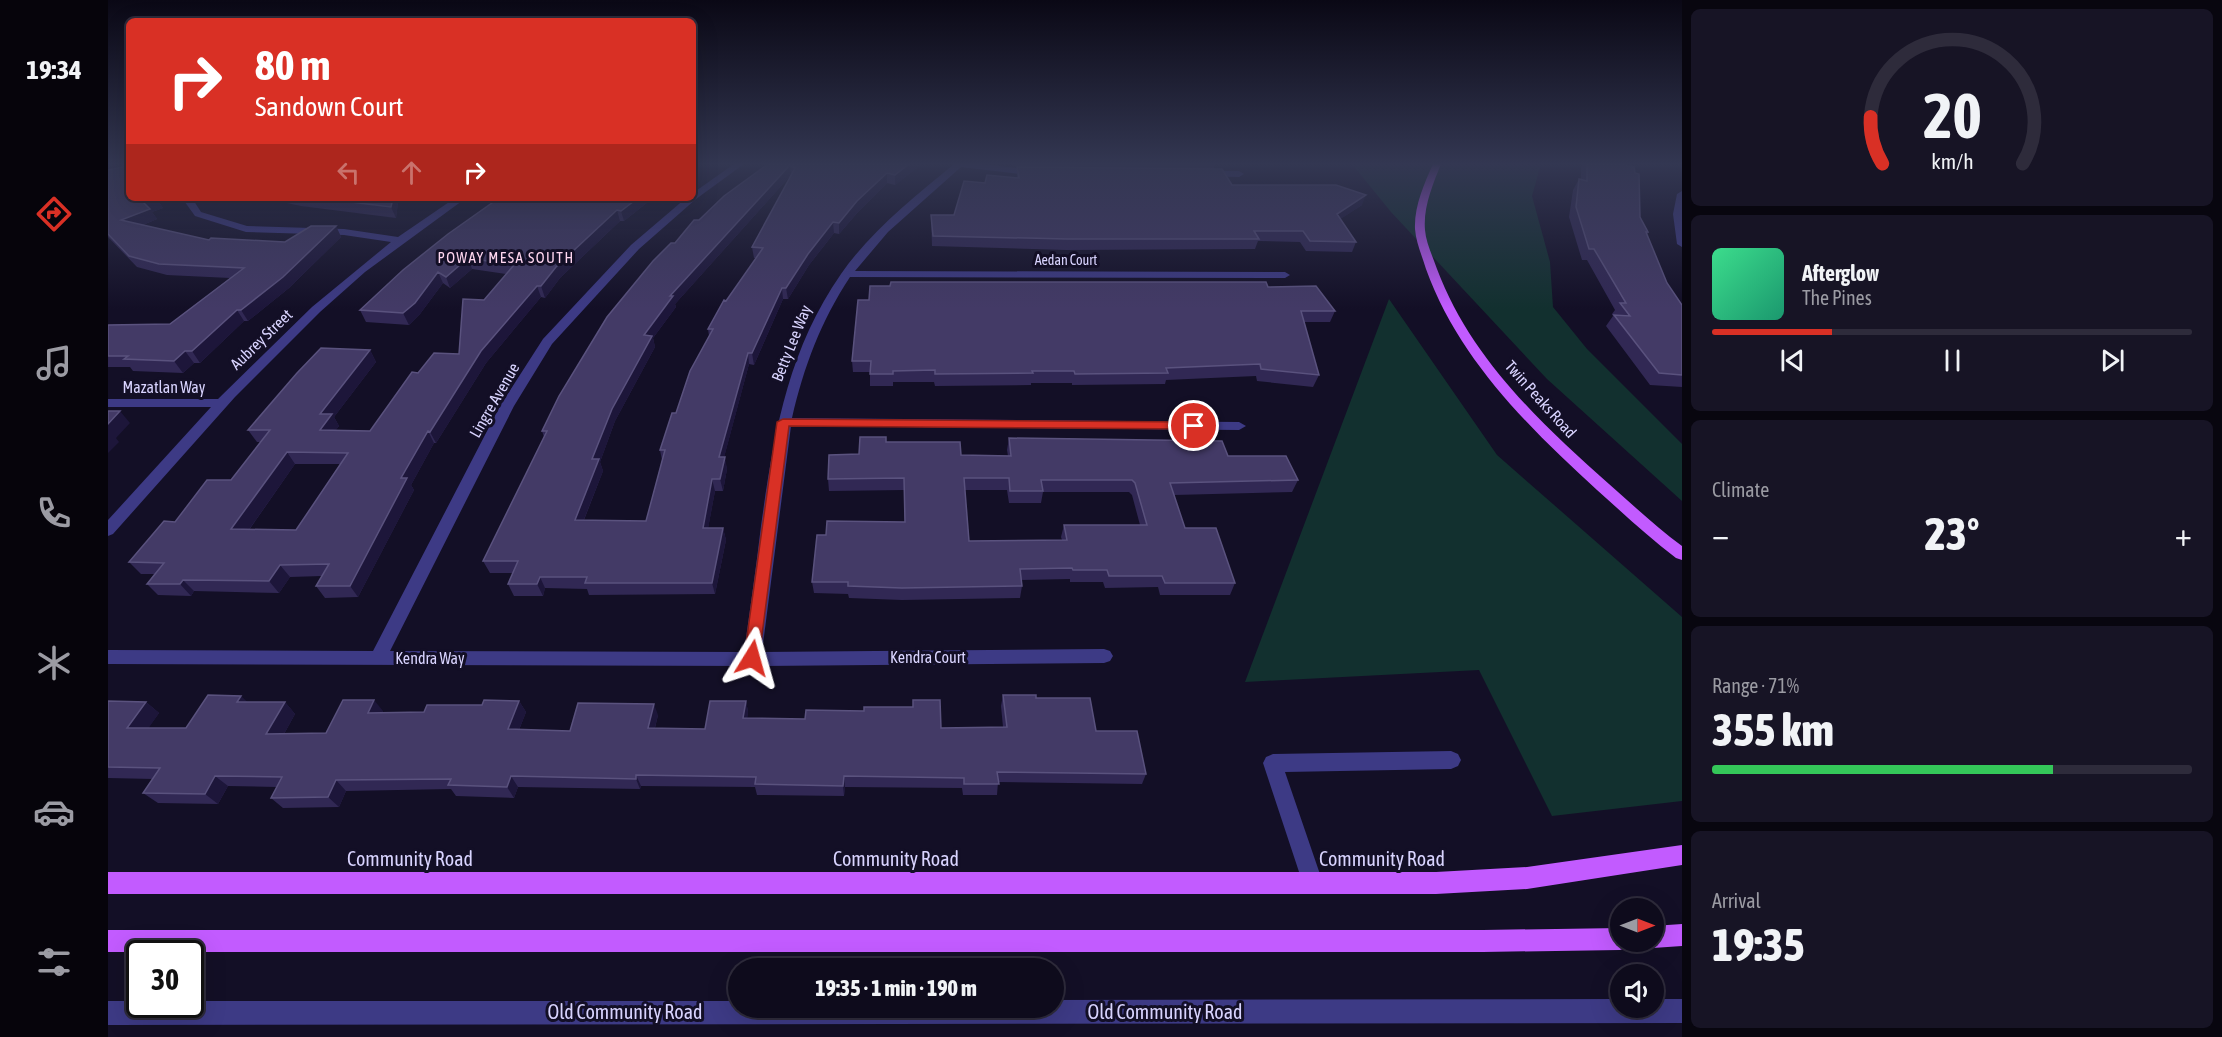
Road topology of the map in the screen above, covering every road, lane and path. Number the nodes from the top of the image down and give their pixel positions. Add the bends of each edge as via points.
1 (197, 212) edge
2 (440, 212) edge
3 (675, 212) edge
4 (904, 212) edge
5 (1422, 212) edge
6 (1678, 212) edge
7 (399, 240) junction
8 (1682, 244) edge
9 (846, 274) junction
10 (1285, 275) dead end
11 (108, 403) edge
12 (220, 403) junction
13 (783, 422) junction
14 (1239, 426) dead end
15 (108, 530) edge
16 (1682, 554) edge
17 (1104, 656) dead end
18 (108, 657) edge
19 (378, 658) junction
20 (752, 658) junction
21 (1451, 760) dead end
22 (1682, 855) edge
23 (108, 883) edge
24 (1312, 884) junction
25 (1682, 935) edge
26 (1664, 936) edge
27 (1610, 939) edge
28 (108, 941) edge
29 (1682, 1011) edge
30 (108, 1013) edge

1 - 7 street via 246,229 344,232
2 - 7 street, Aubrey Street
3 - 19 street, Lingre Avenue via 634,247 548,342 507,406
4 - 9 street, Betty Lee Way
5 - 16 main road, Twin Peaks Road via 1420,230 1439,292 1502,386 1572,459
6 - 8 street
7 - 12 street, Aubrey Street via 273,347
9 - 10 street, Aedan Court
9 - 13 street, Betty Lee Way via 822,311 794,377
11 - 12 street, Mazatlan Way
12 - 15 street, Aubrey Street
13 - 14 street
13 - 20 street, Betty Lee Way
17 - 20 street, Kendra Court
18 - 19 street, Kendra Way
19 - 20 street, Kendra Way
21 - 24 street via 1273,763
22 - 24 main road, Community Road via 1527,878 1436,884
23 - 24 main road, Community Road
25 - 26 main road
27 - 28 main road
29 - 30 street, Old Community Road

